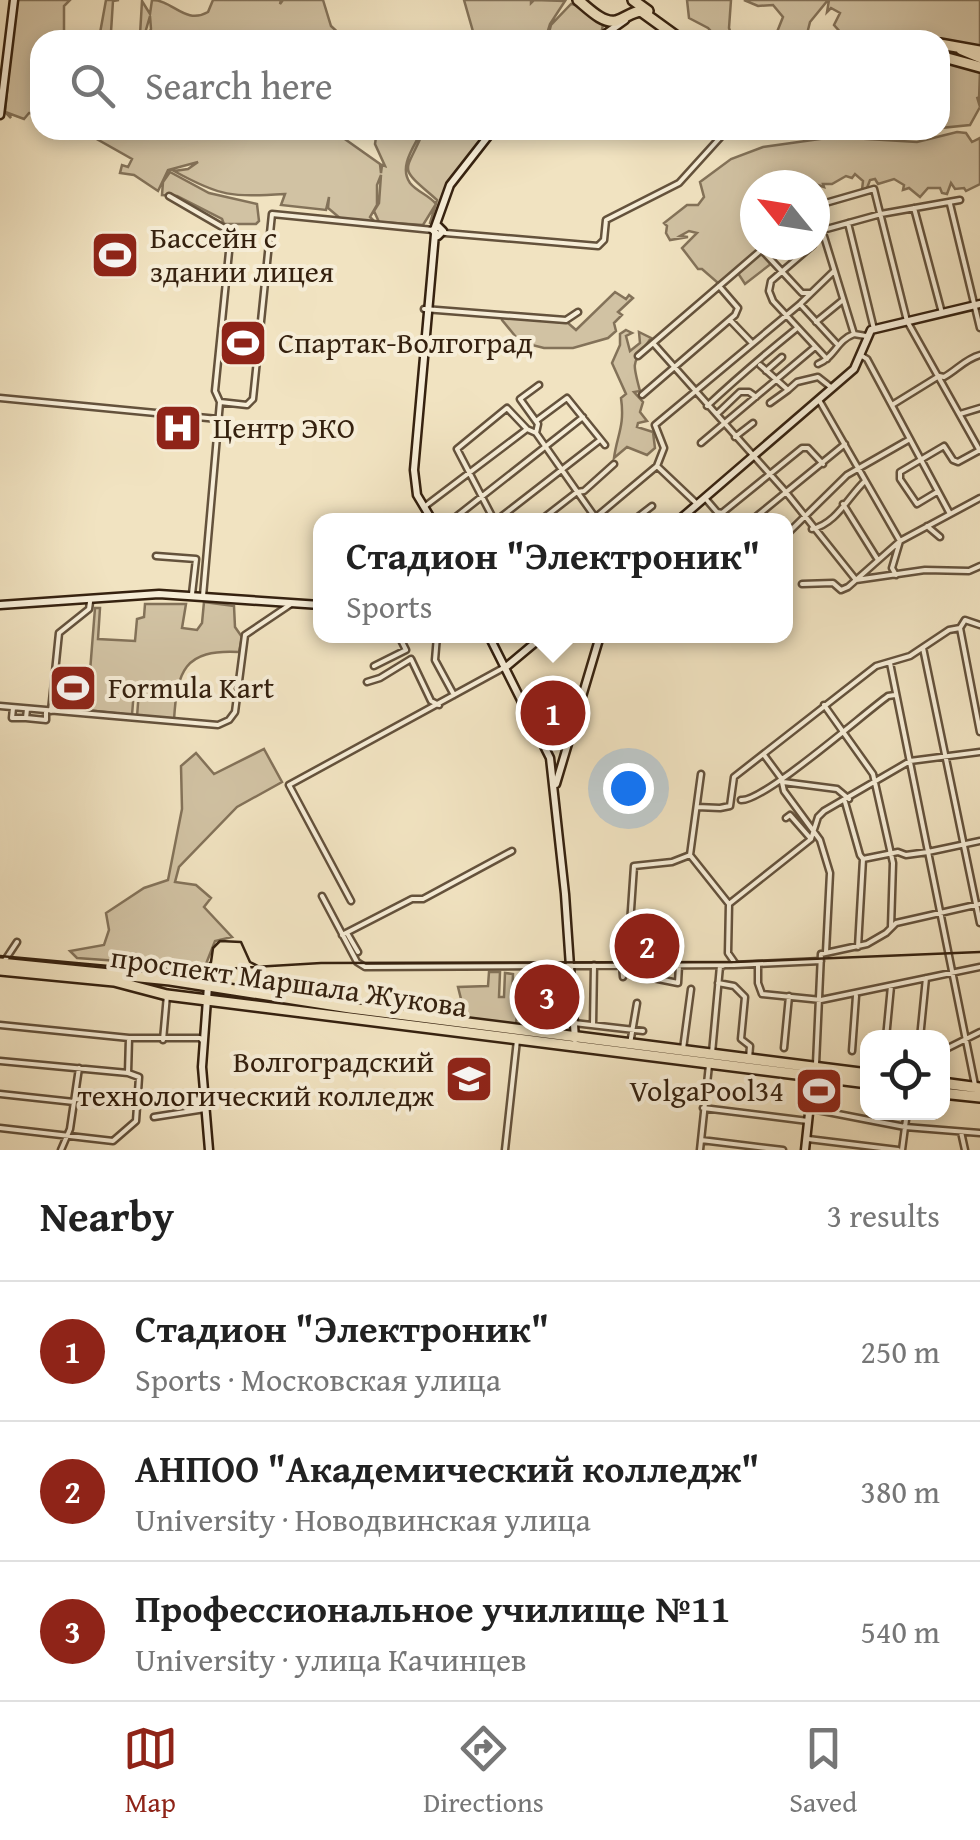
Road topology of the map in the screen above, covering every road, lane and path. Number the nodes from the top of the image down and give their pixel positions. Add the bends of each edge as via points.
1 (14, 0) edge
2 (578, 0) edge
3 (634, 1) edge
4 (644, 13) junction
5 (622, 18) junction
6 (605, 20) junction
7 (606, 30) edge
8 (610, 30) edge
9 (669, 30) edge
10 (671, 30) edge
11 (950, 48) edge
12 (956, 51) junction
13 (950, 53) edge
14 (980, 55) edge
15 (980, 67) edge
16 (0, 116) edge
17 (485, 140) edge
18 (717, 140) edge
19 (168, 196) dead end
20 (960, 200) dead end
21 (830, 202) edge
22 (950, 204) junction
23 (914, 208) junction
24 (881, 214) junction
25 (848, 224) junction
26 (830, 230) edge
27 (440, 231) junction
28 (830, 257) edge
29 (746, 260) edge
30 (772, 260) edge
31 (796, 260) edge
32 (783, 271) junction
33 (834, 271) junction
34 (718, 285) junction
35 (810, 293) junction
36 (843, 300) junction
37 (800, 304) junction
38 (977, 304) edge
39 (427, 309) junction
40 (578, 312) dead end
41 (942, 313) junction
42 (785, 315) junction
43 (730, 320) junction
44 (907, 321) junction
45 (816, 322) junction
46 (798, 327) junction
47 (980, 328) edge
48 (874, 329) junction
49 (854, 334) junction
50 (866, 336) junction
51 (750, 342) junction
52 (654, 343) junction
53 (836, 344) junction
54 (815, 346) junction
55 (980, 355) edge
56 (638, 356) dead end
57 (862, 356) junction
58 (782, 357) dead end
59 (827, 359) junction
60 (760, 364) junction
61 (818, 364) dead end
62 (675, 368) junction
63 (766, 371) junction
64 (939, 376) junction
65 (775, 381) junction
66 (539, 386) dead end
67 (832, 388) junction
68 (694, 390) junction
69 (788, 390) junction
70 (642, 395) dead end
71 (756, 397) junction
72 (0, 398) edge
73 (819, 399) junction
74 (220, 402) junction
75 (770, 403) dead end
76 (892, 405) junction
77 (706, 406) junction
78 (980, 408) edge
79 (716, 414) junction
80 (960, 414) junction
81 (584, 417) junction
82 (218, 419) junction
83 (536, 421) junction
84 (753, 422) dead end
85 (726, 424) junction
86 (527, 429) junction
87 (536, 433) junction
88 (735, 438) junction
89 (910, 438) junction
90 (701, 443) dead end
91 (845, 444) junction
92 (546, 449) junction
93 (980, 450) edge
94 (752, 457) junction
95 (918, 459) junction
96 (614, 464) dead end
97 (822, 464) junction
98 (656, 466) junction
99 (858, 468) junction
100 (471, 471) junction
101 (560, 471) junction
102 (767, 474) junction
103 (866, 481) junction
104 (785, 490) junction
105 (577, 492) junction
106 (937, 492) junction
107 (482, 498) junction
108 (705, 498) junction
109 (980, 498) edge
110 (698, 504) junction
111 (843, 504) junction
112 (652, 506) dead end
113 (424, 507) junction
114 (949, 512) junction
115 (428, 513) edge
116 (462, 513) edge
117 (492, 513) edge
118 (505, 513) edge
119 (551, 513) edge
120 (592, 513) edge
121 (603, 513) edge
122 (643, 513) edge
123 (687, 513) edge
124 (760, 513) edge
125 (805, 516) junction
126 (927, 526) junction
127 (793, 528) edge
128 (812, 528) junction
129 (940, 536) dead end
130 (900, 540) junction
131 (156, 556) dead end
132 (878, 560) junction
133 (980, 566) edge
134 (896, 575) junction
135 (856, 580) junction
136 (802, 584) dead end
137 (192, 595) junction
138 (202, 596) junction
139 (90, 599) junction
140 (292, 603) junction
141 (0, 605) edge
142 (313, 605) edge
143 (980, 625) edge
144 (960, 628) junction
145 (402, 643) edge
146 (436, 643) edge
147 (493, 643) edge
148 (535, 643) edge
149 (598, 643) edge
150 (922, 648) junction
151 (406, 650) junction
152 (411, 659) junction
153 (890, 663) junction
154 (374, 666) dead end
155 (506, 667) junction
156 (366, 682) dead end
157 (896, 694) junction
158 (454, 695) junction
159 (824, 704) junction
160 (439, 705) junction
161 (0, 706) edge
162 (13, 708) junction
163 (27, 709) junction
164 (48, 711) junction
165 (26, 718) junction
166 (842, 731) junction
167 (980, 732) edge
168 (980, 752) edge
169 (764, 754) junction
170 (945, 756) junction
171 (910, 761) junction
172 (701, 774) dead end
173 (782, 782) junction
174 (875, 782) junction
175 (554, 790) junction
176 (741, 800) dead end
177 (847, 800) junction
178 (696, 807) junction
179 (786, 818) dead end
180 (812, 836) junction
181 (980, 841) edge
182 (962, 844) junction
183 (512, 852) dead end
184 (928, 852) junction
185 (891, 853) junction
186 (690, 854) junction
187 (864, 859) junction
188 (322, 896) dead end
189 (352, 901) dead end
190 (728, 904) junction
191 (978, 904) edge
192 (940, 913) junction
193 (980, 923) edge
194 (891, 927) junction
195 (345, 934) junction
196 (629, 938) dead end
197 (16, 942) dead end
198 (858, 947) junction
199 (358, 952) dead end
200 (824, 953) junction
201 (821, 961) junction
202 (622, 964) junction
203 (645, 964) junction
204 (758, 964) junction
205 (1, 965) edge
206 (594, 965) junction
207 (679, 965) junction
208 (734, 965) junction
209 (569, 966) junction
210 (980, 967) edge
211 (953, 972) junction
212 (623, 977) dead end
213 (926, 978) junction
214 (718, 983) junction
215 (208, 985) junction
216 (891, 986) junction
217 (691, 990) dead end
218 (856, 994) junction
219 (167, 995) junction
220 (789, 996) junction
221 (207, 1000) junction
222 (822, 1000) junction
223 (637, 1003) dead end
224 (429, 1023) junction
225 (574, 1023) junction
226 (0, 1025) edge
227 (593, 1026) junction
228 (887, 1030) edge
229 (921, 1030) edge
230 (643, 1031) dead end
231 (634, 1032) junction
232 (980, 1032) edge
233 (518, 1035) junction
234 (129, 1038) junction
235 (967, 1038) junction
236 (200, 1039) junction
237 (163, 1040) junction
238 (575, 1043) junction
239 (630, 1044) junction
240 (950, 1047) edge
241 (784, 1048) dead end
242 (683, 1051) junction
243 (852, 1051) dead end
244 (711, 1059) junction
245 (749, 1059) junction
246 (0, 1061) edge
247 (79, 1068) junction
248 (815, 1072) junction
249 (128, 1073) junction
250 (860, 1074) edge
251 (860, 1081) edge
252 (950, 1085) edge
253 (950, 1092) edge
254 (978, 1092) edge
255 (0, 1094) edge
256 (74, 1102) junction
257 (703, 1108) junction
258 (205, 1109) junction
259 (810, 1109) junction
260 (154, 1117) dead end
261 (906, 1120) edge
262 (808, 1121) junction
263 (905, 1126) junction
264 (0, 1128) edge
265 (961, 1132) junction
266 (980, 1133) edge
267 (66, 1136) junction
268 (806, 1139) junction
269 (701, 1140) junction
270 (767, 1149) edge
271 (61, 1150) edge
272 (209, 1150) edge
273 (505, 1150) edge
274 (700, 1150) edge
275 (783, 1150) edge
276 (805, 1150) edge
277 (900, 1150) edge
278 (965, 1150) edge

1 - 16 main road
2 - 6 highway
3 - 5 highway
3 - 10 highway
4 - 5 highway
4 - 8 main road
4 - 9 highway
5 - 6 highway
6 - 7 main road
11 - 12 highway
12 - 13 highway
12 - 14 highway
12 - 15 highway
17 - 27 main road via 450,185
18 - 27 street via 679,183 606,220 598,246
19 - 74 street via 231,232
20 - 22 street
21 - 24 street via 874,189
22 - 23 street
22 - 38 street
23 - 24 street
23 - 41 street
24 - 25 street
24 - 44 street
25 - 26 street
25 - 48 street
27 - 39 main road
27 - 74 street via 276,213 270,219 253,399 247,405
28 - 33 street
29 - 34 street
30 - 32 street
31 - 32 street
32 - 35 street via 802,293
32 - 42 street via 768,286
33 - 35 street
33 - 36 street
34 - 43 street via 738,308
34 - 52 street
35 - 37 street
36 - 45 street
36 - 49 street
37 - 42 street
37 - 45 street
38 - 41 main road
38 - 47 street
39 - 40 street via 566,320
39 - 113 main road via 414,470
41 - 44 main road
42 - 46 street
42 - 51 street
43 - 51 street
43 - 62 street
44 - 48 main road
44 - 64 street
45 - 53 street
46 - 54 street
46 - 60 street
48 - 50 main road
49 - 50 street
49 - 53 street
50 - 57 main road
51 - 68 street
52 - 56 street
52 - 62 street
53 - 59 street
54 - 59 street
54 - 65 street
55 - 64 street
57 - 67 main road
57 - 76 street
58 - 63 street
59 - 61 street
60 - 63 street
60 - 77 street
62 - 68 street
62 - 70 street
63 - 65 street
64 - 76 street
64 - 80 street
65 - 69 street
65 - 71 street
66 - 83 street via 520,398
67 - 69 street via 818,376
67 - 73 main road
68 - 77 street
68 - 98 street via 655,425 664,448
69 - 75 street
71 - 79 street via 740,392
71 - 85 street
72 - 82 street
73 - 91 street
73 - 94 main road
74 - 82 street
76 - 89 street
77 - 79 street
78 - 80 street
79 - 85 street
80 - 93 street
81 - 83 street via 567,398
81 - 92 street
81 - 101 street via 603,442
82 - 138 street
83 - 87 street
84 - 88 street
85 - 88 street
85 - 90 street
86 - 87 street
86 - 100 street
86 - 100 street via 507,408 456,448
87 - 92 street
88 - 94 street
89 - 95 street
89 - 99 street
91 - 97 street
91 - 99 street
92 - 101 street
92 - 107 street
93 - 95 street via 958,462 944,446
94 - 102 street
94 - 108 main road
95 - 106 street
95 - 106 street via 900,479 917,504
96 - 105 street
97 - 102 street via 802,448
97 - 104 street
98 - 110 street
98 - 121 street
99 - 103 street
99 - 125 street
100 - 107 street
100 - 113 street
101 - 105 street
101 - 118 street
102 - 104 street
102 - 108 street via 722,513
103 - 111 street
103 - 130 street
104 - 124 street
104 - 125 street
105 - 119 street
105 - 120 street
106 - 114 street
107 - 116 street
107 - 117 street
108 - 110 main road
109 - 114 street
110 - 123 main road
111 - 128 street via 840,513
111 - 132 street
112 - 122 street
113 - 115 main road
114 - 126 street
125 - 127 street
125 - 128 street
126 - 129 street
126 - 130 street
128 - 135 street
130 - 132 street
130 - 134 street
131 - 137 street via 196,559
132 - 135 street
133 - 134 street
134 - 135 street
135 - 136 street via 841,590 833,583
137 - 138 main road
137 - 139 main road
138 - 140 main road
139 - 141 main road
139 - 164 street via 90,609 59,633
140 - 142 main road
140 - 164 street via 244,635 234,712 224,722
143 - 144 street via 965,620
144 - 150 street
144 - 167 street
145 - 151 street
146 - 158 street via 435,660
147 - 155 main road
148 - 155 main road
149 - 175 main road
150 - 153 street
150 - 170 street
151 - 152 street
151 - 154 street
152 - 156 street
152 - 160 street
153 - 157 street
153 - 159 street
155 - 158 street
155 - 175 main road via 544,743
157 - 166 street
157 - 171 street
158 - 160 street
159 - 166 street
159 - 169 street
160 - 189 street via 290,784
161 - 162 street
162 - 163 street
162 - 165 street via 12,718
163 - 164 street
163 - 165 street
164 - 165 street via 46,720
166 - 173 street
166 - 174 street
168 - 170 street
169 - 173 street
169 - 178 street via 734,777 730,806
170 - 171 street
170 - 182 street
171 - 174 street
171 - 184 street
172 - 178 street
173 - 176 street via 752,801
173 - 177 street via 837,789
173 - 180 street
174 - 177 street
174 - 185 street
175 - 209 main road
177 - 180 street via 818,816
177 - 187 street
178 - 186 street
179 - 180 street
180 - 190 street
180 - 200 street via 820,840 830,873
181 - 182 street
182 - 184 street
182 - 191 street
183 - 195 street
184 - 185 street
184 - 192 street
185 - 187 street
185 - 194 street
186 - 190 street
186 - 196 street via 634,866
187 - 198 street
188 - 195 street
190 - 208 street
191 - 192 street
191 - 193 street
192 - 194 street
192 - 211 street
194 - 198 street
195 - 199 street
195 - 209 street via 364,966
197 - 205 street
198 - 200 street
200 - 201 street
201 - 204 street
201 - 222 street
202 - 203 street
202 - 206 street
202 - 212 street
203 - 207 street
203 - 207 street via 643,976 678,982
204 - 208 street
204 - 220 street via 762,994
205 - 215 highway, проспект Маршала Жукова
205 - 219 highway, проспект Маршала Жукова
206 - 209 street
206 - 227 street
207 - 208 street
208 - 214 street via 720,966
209 - 225 main road
210 - 211 street
211 - 213 street
211 - 235 street
213 - 216 street
213 - 229 street
214 - 244 street
214 - 245 street via 745,998 742,1039 750,1046
215 - 221 main road
215 - 224 highway, проспект Маршала Жукова
216 - 218 street
216 - 228 street
217 - 242 street
218 - 222 street
218 - 243 street
219 - 221 highway, проспект Маршала Жукова
219 - 237 street
220 - 222 street
220 - 241 street
221 - 224 highway, проспект Маршала Жукова
221 - 236 main road
222 - 248 street
223 - 231 street
224 - 233 highway, проспект Маршала Жукова
225 - 227 street
225 - 238 main road
226 - 234 street
227 - 231 street
230 - 231 street
231 - 239 street
232 - 235 street
233 - 238 highway, проспект Маршала Жукова
233 - 273 street
234 - 237 street
234 - 249 street
235 - 240 street
235 - 254 street
236 - 237 street
236 - 258 main road
238 - 239 highway, проспект Маршала Жукова
238 - 244 highway, проспект Маршала Жукова
239 - 242 highway, проспект Маршала Жукова
242 - 244 highway, проспект Маршала Жукова
244 - 245 highway, проспект Маршала Жукова
244 - 248 highway, проспект Маршала Жукова
244 - 257 street
245 - 248 highway, проспект Маршала Жукова
246 - 247 street
247 - 249 street
247 - 256 street
248 - 250 highway, проспект Маршала Жукова
248 - 251 highway, проспект Маршала Жукова
248 - 259 main road
249 - 267 street via 139,1077 136,1121 113,1141
252 - 254 highway
253 - 254 highway
255 - 256 street
256 - 267 street
257 - 262 street
257 - 269 street
258 - 260 street
258 - 272 main road
259 - 262 main road
259 - 263 street
261 - 263 street
262 - 268 main road
263 - 265 street
263 - 277 street
264 - 267 street
265 - 266 street
265 - 278 street
267 - 271 street
268 - 276 main road
268 - 277 street
269 - 270 street
269 - 274 street
270 - 275 street

